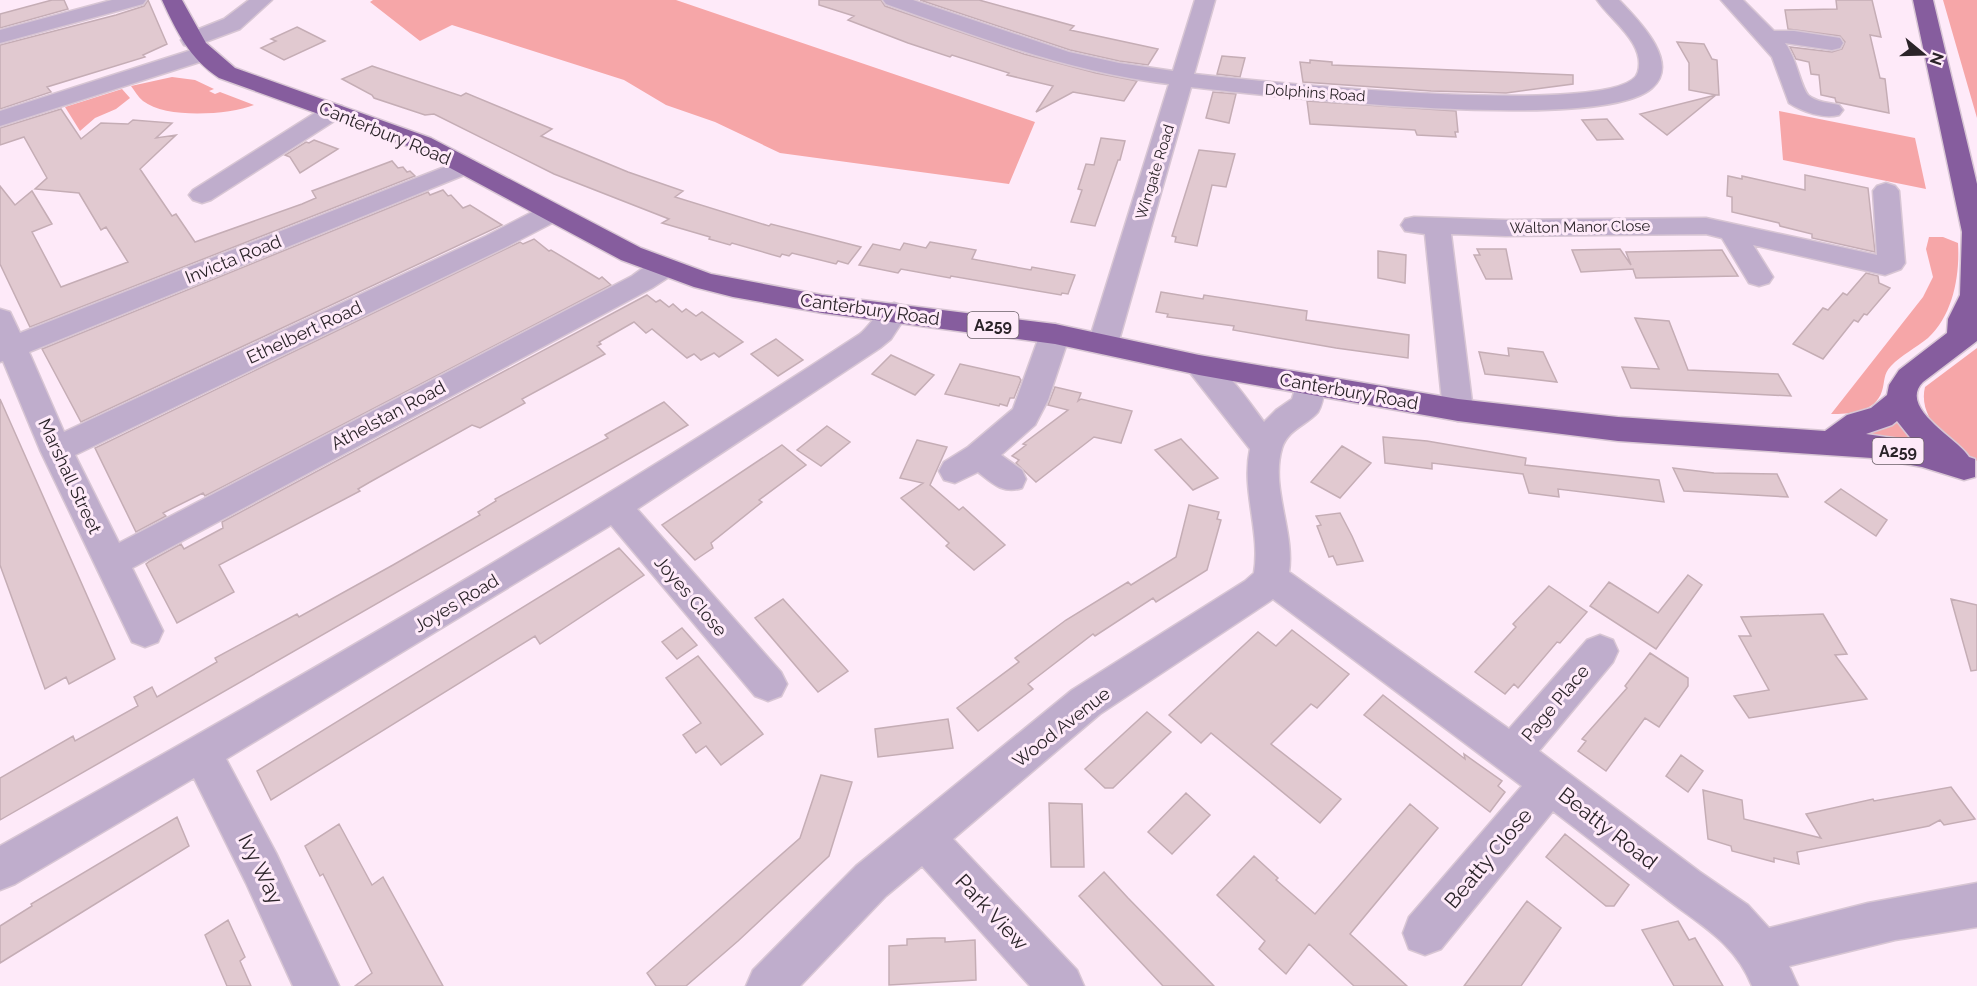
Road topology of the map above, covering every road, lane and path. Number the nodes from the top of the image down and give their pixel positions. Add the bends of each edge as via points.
1 (136, 0) edge
2 (172, 0) edge
3 (262, 0) edge
4 (893, 0) edge
5 (1205, 0) edge
6 (1607, 0) edge
7 (1731, 0) edge
8 (1923, 0) edge
9 (0, 37) edge
10 (1768, 37) junction
11 (1832, 43) dead end
12 (196, 47) junction
13 (1182, 81) junction
14 (1831, 110) dead end
15 (334, 111) junction
16 (0, 119) edge
17 (465, 166) junction
18 (1886, 191) dead end
19 (202, 195) dead end
20 (551, 213) junction
21 (1727, 231) junction
22 (1976, 233) edge
23 (665, 267) junction
24 (1759, 277) dead end
25 (894, 313) junction
26 (1969, 333) edge
27 (1055, 334) junction
28 (4, 339) edge
29 (1103, 344) junction
30 (1199, 365) junction
31 (1310, 385) junction
32 (1902, 399) junction
33 (1458, 410) junction
34 (1831, 443) junction
35 (1265, 446) junction
36 (56, 450) junction
37 (1970, 471) edge
38 (1010, 479) dead end
39 (615, 507) junction
40 (111, 563) junction
41 (1270, 578) junction
42 (145, 631) dead end
43 (1599, 651) dead end
44 (768, 684) dead end
45 (1510, 753) junction
46 (202, 754) junction
47 (1550, 784) junction
48 (924, 838) junction
49 (0, 869) edge
50 (1977, 905) edge
51 (1425, 933) dead end
52 (1768, 969) edge
53 (316, 986) edge
54 (769, 986) edge
55 (1061, 986) edge

1 - 9 street
2 - 12 highway, A259
3 - 12 street
4 - 13 street, Dolphins Road via 1094,65
5 - 13 street, Wingate Road
6 - 13 street, Dolphins Road via 1636,33 1649,55 1650,72 1644,85 1620,97 1579,102 1467,101 1324,94
7 - 10 street
8 - 22 highway
10 - 11 street
10 - 14 street via 1783,56 1796,105
12 - 15 highway, Canterbury Road / A259 via 216,68 234,77
12 - 16 street
13 - 29 street, Wingate Road
15 - 17 highway, Canterbury Road / A259 via 422,143
15 - 19 street
17 - 20 highway, Canterbury Road / A259
17 - 28 street, Invicta Road
18 - 21 street, Walton Manor Close via 1891,259 1885,266
20 - 23 highway, Canterbury Road / A259
20 - 36 street, Ethelbert Road
21 - 24 street
21 - 33 street, Walton Manor Close via 1688,225 1426,225
22 - 26 highway via 1974,296 1962,319
23 - 25 highway, Canterbury Road / A259 via 758,293
23 - 40 street, Athelstan Road
25 - 27 highway, Canterbury Road / A259
25 - 39 street, Joyes Road via 870,341
26 - 32 highway via 1905,382
27 - 29 highway, Canterbury Road / A259
27 - 38 street via 1024,417 967,464
28 - 36 street, Marshall Street
29 - 30 highway, Canterbury Road / A259
30 - 31 highway, Canterbury Road / A259
30 - 35 street
31 - 33 highway, Canterbury Road / A259
31 - 35 street via 1306,405 1277,427
32 - 34 highway, A259 via 1881,417 1858,423
32 - 37 highway via 1921,431
33 - 34 highway, Canterbury Road / A259 via 1618,429
34 - 37 highway, Canterbury Road / A259 via 1922,455
35 - 41 street via 1262,465 1272,549
36 - 40 street, Marshall Street
39 - 44 street, Joyes Close
39 - 46 street, Joyes Road
40 - 42 street, Marshall Street
41 - 45 street, Beatty Road
41 - 48 street, Wood Avenue via 1258,591 1086,702
43 - 45 street, Page Place
45 - 47 street, Beatty Road
46 - 49 street, Joyes Road
46 - 53 street, Ivy Way via 261,867
47 - 51 street, Beatty Close
47 - 52 street, Beatty Road via 1733,920
48 - 54 street, Wood Avenue via 871,882
48 - 55 street, Park View
50 - 52 street, Beatty Road via 1866,926

